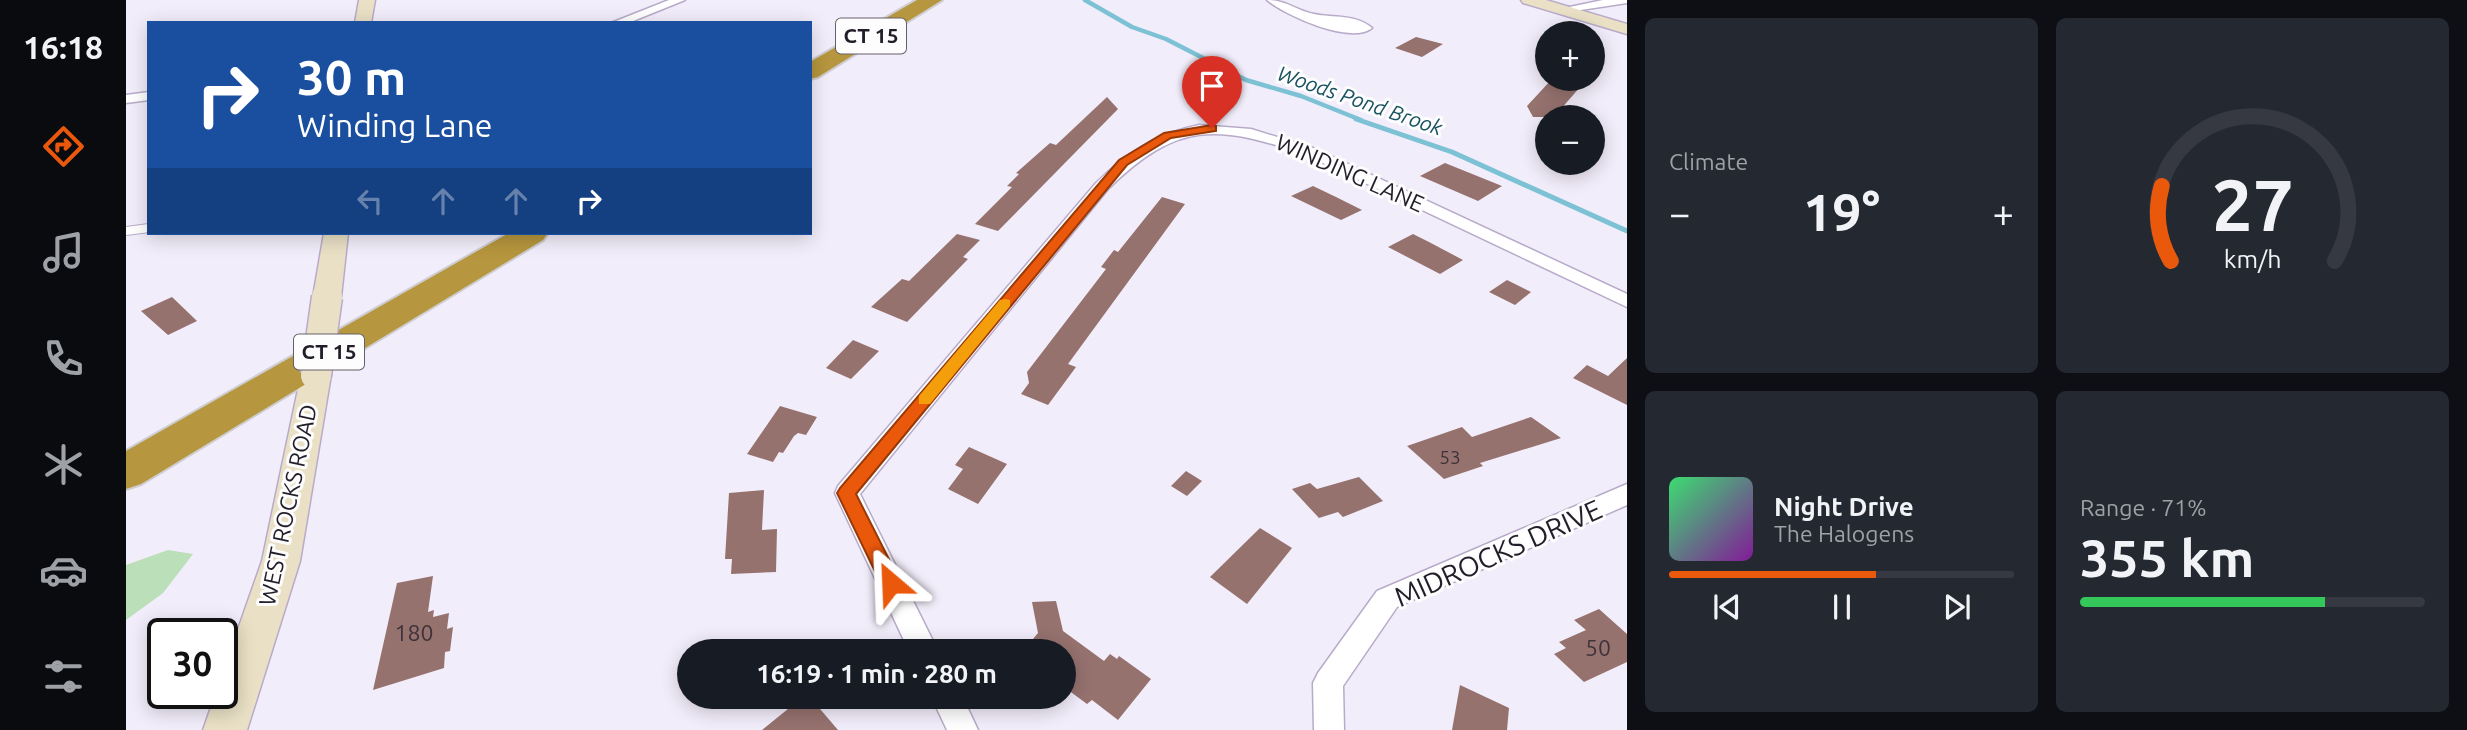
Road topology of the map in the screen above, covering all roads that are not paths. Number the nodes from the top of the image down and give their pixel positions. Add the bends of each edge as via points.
1 (367, 0) edge
2 (678, 0) edge
3 (905, 0) edge
4 (932, 0) edge
5 (1273, 0) edge
6 (1529, 0) edge
7 (1624, 0) edge
8 (1561, 10) junction
9 (1318, 17) dead end
10 (363, 21) edge
11 (622, 21) edge
12 (1627, 29) edge
13 (812, 54) edge
14 (812, 71) edge
15 (147, 96) edge
16 (126, 99) edge
17 (147, 228) edge
18 (126, 231) edge
19 (335, 235) edge
20 (497, 235) edge
21 (529, 235) edge
22 (1627, 301) edge
23 (126, 446) edge
24 (126, 472) edge
25 (1627, 494) edge
26 (918, 639) edge
27 (952, 709) edge
28 (225, 730) edge
29 (963, 730) edge
30 (1329, 730) edge

1 - 10 main road
2 - 11 street
3 - 13 highway, CT 15
4 - 14 highway, CT 15
5 - 9 street
6 - 8 main road
7 - 8 street
8 - 12 main road
15 - 16 street
17 - 18 lane
19 - 28 main road, WEST ROCKS ROAD, bridge via 316,375 281,561
20 - 23 highway, CT 15
21 - 24 highway, CT 15
22 - 26 street, WINDING LANE via 1276,139 1212,128 1155,140 1123,163 1102,186 847,493
25 - 30 street, MIDROCKS DRIVE via 1388,599 1328,683
27 - 29 street

